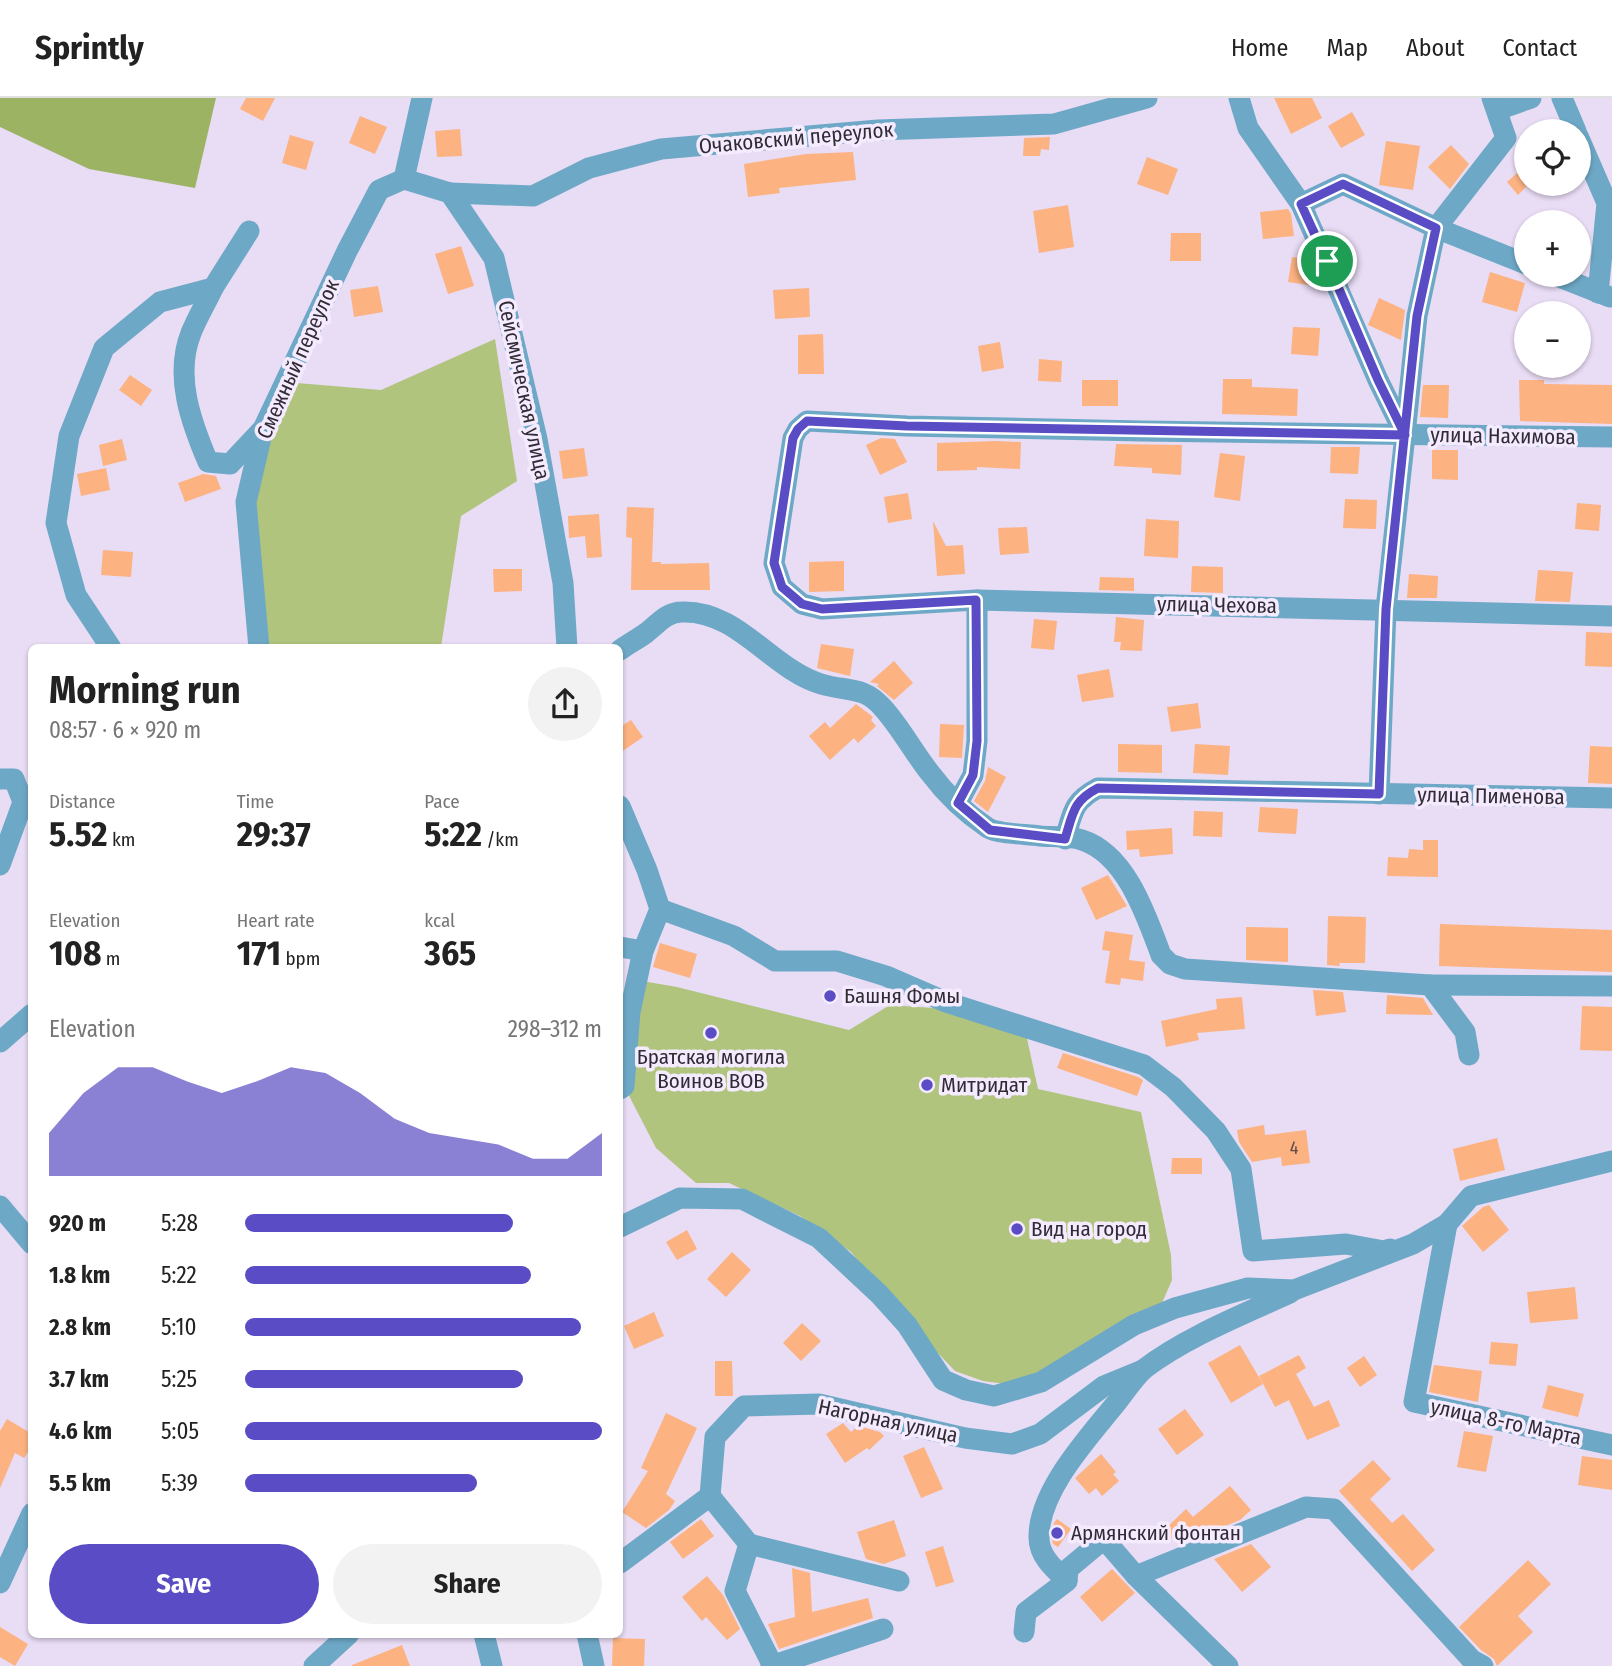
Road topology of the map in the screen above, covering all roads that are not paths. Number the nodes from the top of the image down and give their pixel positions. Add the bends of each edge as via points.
1 (422, 98) edge
2 (1147, 98) edge
3 (1239, 98) edge
4 (1531, 98) edge
5 (1562, 98) edge
6 (1495, 104) edge
7 (1571, 119) edge
8 (1591, 166) edge
9 (404, 179) junction
10 (450, 193) junction
11 (1301, 204) junction
12 (1436, 228) junction
13 (249, 231) dead end
14 (1514, 259) edge
15 (1585, 287) edge
16 (213, 288) junction
17 (1605, 295) edge
18 (263, 429) junction
19 (1405, 435) junction
20 (1612, 438) edge
21 (976, 600) junction
22 (822, 609) joint
23 (1386, 609) junction
24 (1612, 616) edge
25 (108, 644) edge
26 (259, 644) edge
27 (567, 644) edge
28 (623, 648) edge
29 (0, 779) edge
30 (1379, 794) junction
31 (1612, 798) edge
32 (958, 803) junction
33 (623, 813) edge
34 (1065, 839) junction
35 (0, 865) edge
36 (660, 909) junction
37 (623, 948) edge
38 (643, 951) junction
39 (1430, 985) junction
40 (1612, 986) edge
41 (28, 1018) edge
42 (0, 1042) edge
43 (1469, 1055) dead end
44 (623, 1087) edge
45 (1612, 1161) edge
46 (0, 1206) edge
47 (1447, 1224) junction
48 (623, 1226) edge
49 (28, 1239) edge
50 (1413, 1244) junction
51 (1294, 1290) junction
52 (1143, 1370) junction
53 (1612, 1445) edge
54 (710, 1496) junction
55 (28, 1522) edge
56 (750, 1544) junction
57 (623, 1561) edge
58 (1136, 1576) junction
59 (899, 1581) dead end
60 (1067, 1581) junction
61 (0, 1583) edge
62 (883, 1629) dead end
63 (1024, 1632) dead end
64 (345, 1638) edge
65 (485, 1638) edge
66 (588, 1638) edge
67 (771, 1665) edge
68 (314, 1666) edge
69 (492, 1666) edge
70 (594, 1666) edge
71 (1228, 1666) edge
72 (1483, 1666) edge

1 - 9 street
2 - 10 street, Очаковский переулок via 1054,124 878,130 661,149 590,168 533,196
3 - 11 street via 1248,128
4 - 6 street
5 - 7 street
6 - 12 street via 1506,138
8 - 17 street via 1607,203
9 - 10 street
9 - 18 street, Смежный переулок via 379,190
10 - 27 street, Сейсмическая улица via 494,258 539,452 563,583
11 - 12 street via 1343,184
11 - 19 street
12 - 14 street
12 - 19 street via 1417,316
13 - 16 street
15 - 17 street
16 - 18 street via 190,335 183,374 192,425 208,462 230,464
16 - 25 street via 160,302 104,348 69,436 56,523 76,595
18 - 26 street, Смежный переулок via 246,502
19 - 20 street, улица Нахимова
19 - 22 street, улица Нахимова via 807,421 793,438 774,563 782,587 802,604
19 - 23 street
21 - 22 street, улица Чехова
21 - 23 street, улица Чехова
21 - 32 street via 977,741 973,775
23 - 24 street, улица Чехова
23 - 30 street
28 - 32 street via 662,618 678,612 717,618 797,673 821,684 868,694
29 - 35 street via 14,779 23,802
30 - 31 street, улица Пименова
30 - 34 street, улица Пименова via 1098,788 1082,796
32 - 34 street via 990,830
33 - 36 street
34 - 39 street via 1101,849 1123,870 1161,955 1170,964 1185,970
36 - 38 street
36 - 50 street via 734,936 775,961 837,961 946,1002 1144,1065 1216,1131 1241,1169 1253,1251 1346,1244 1384,1251
37 - 38 street
38 - 44 street via 630,1012
39 - 40 street
39 - 43 street via 1465,1032
41 - 42 street
45 - 47 street via 1471,1196
46 - 49 street
47 - 50 street
47 - 53 street, улица 8-го Марта via 1413,1402
48 - 51 street via 680,1198 742,1199 819,1238 907,1325 943,1380 994,1396 1041,1382 1135,1325 1175,1308 1248,1288
50 - 51 street
51 - 52 street via 1196,1337
52 - 54 street, Нагорная улица via 1104,1386 1040,1434 1012,1444 965,1438 819,1404 744,1406 715,1437
52 - 60 street via 1057,1482 1041,1516 1038,1541 1048,1564
54 - 56 street
54 - 57 street
55 - 61 street
56 - 59 street
56 - 67 street via 735,1591
58 - 60 street via 1104,1539 1068,1569
58 - 71 street
58 - 72 street via 1307,1507 1334,1508 1472,1660
60 - 63 street via 1026,1612
62 - 67 street
64 - 68 street
65 - 69 street
66 - 70 street

